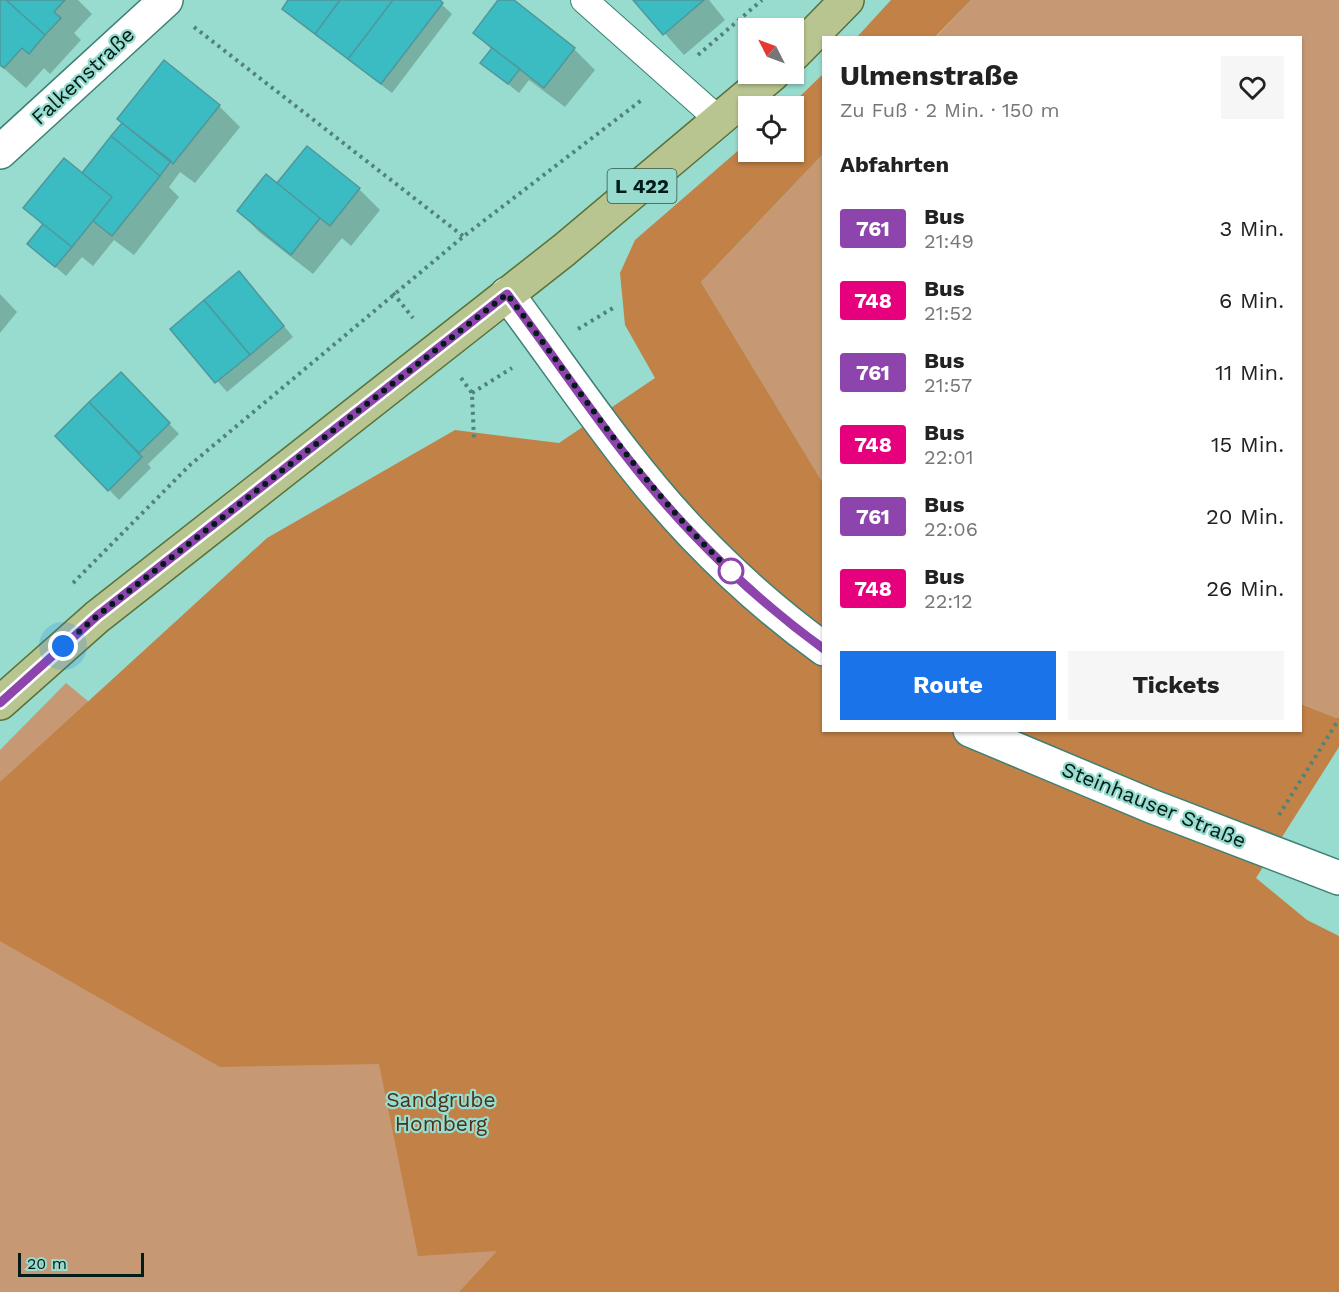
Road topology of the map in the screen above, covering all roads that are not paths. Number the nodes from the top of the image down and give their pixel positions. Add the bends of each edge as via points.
1 (584, 0) edge
2 (848, 0) edge
3 (164, 2) edge
4 (804, 44) edge
5 (761, 84) edge
6 (719, 120) junction
7 (0, 152) edge
8 (507, 294) junction
9 (822, 648) edge
10 (0, 703) edge
11 (975, 732) edge
12 (1339, 878) edge

1 - 6 lane
2 - 4 main road
3 - 7 street, Falkenstraße
5 - 6 main road, L 422
6 - 8 main road, L 422
8 - 9 street via 627,456 693,535 777,615
8 - 10 main road, L 422 via 97,616
11 - 12 street, Steinhauser Straße via 1151,806

